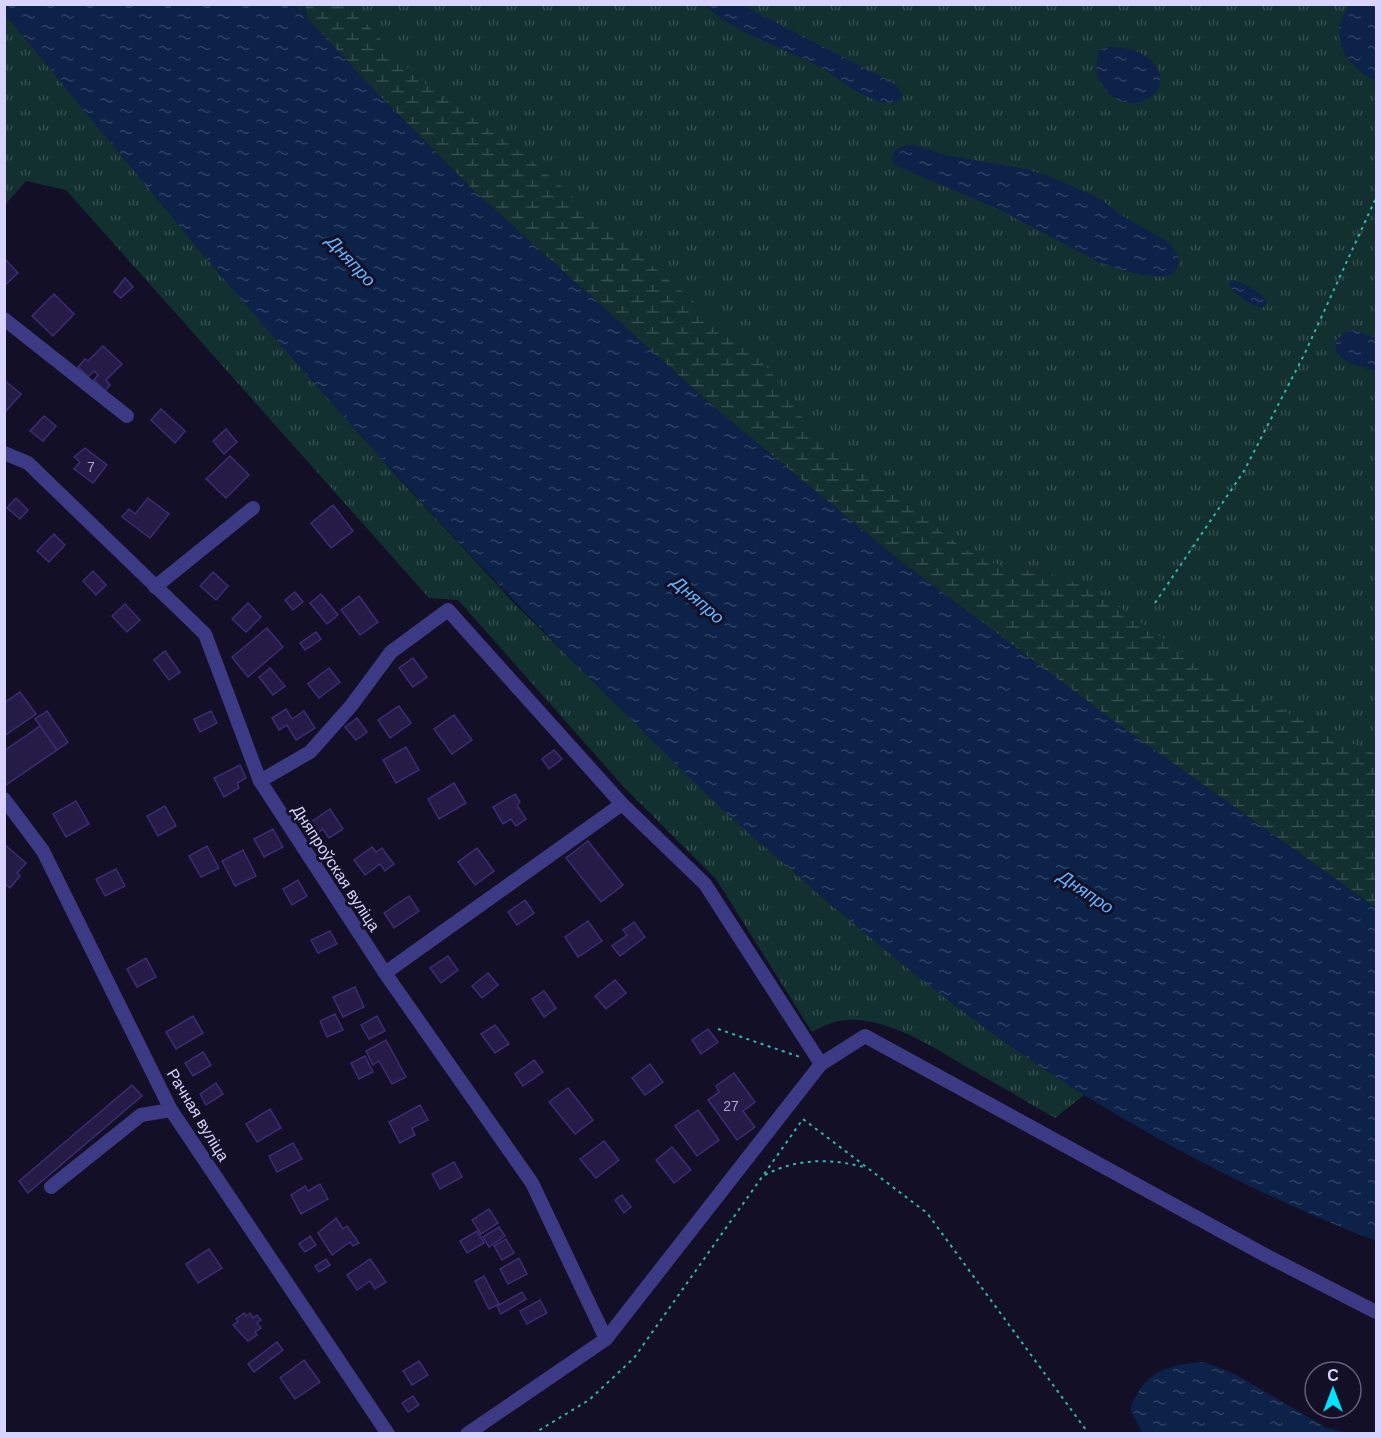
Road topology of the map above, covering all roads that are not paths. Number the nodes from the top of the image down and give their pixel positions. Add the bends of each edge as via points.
1 (4, 319) edge
2 (127, 416) dead end
3 (4, 453) edge
4 (254, 508) dead end
5 (155, 587) junction
6 (260, 782) junction
7 (4, 800) edge
8 (622, 804) junction
9 (385, 973) junction
10 (821, 1064) junction
11 (171, 1110) junction
12 (51, 1187) dead end
13 (1377, 1312) edge
14 (606, 1339) junction
15 (388, 1434) edge
16 (467, 1434) edge

1 - 2 street
3 - 5 street, Дняпроўская вуліца via 27,463
4 - 5 street
5 - 6 street, Дняпроўская вуліца via 205,634
6 - 8 street via 310,752 391,652 448,610
6 - 9 street, Дняпроўская вуліца
7 - 11 street, Рачная вуліца via 43,851
8 - 9 street
8 - 10 street via 705,884
9 - 14 street, Дняпроўская вуліца via 532,1183
10 - 13 street via 865,1036
10 - 14 street
11 - 12 street via 141,1115
11 - 15 street, Рачная вуліца
14 - 16 street

